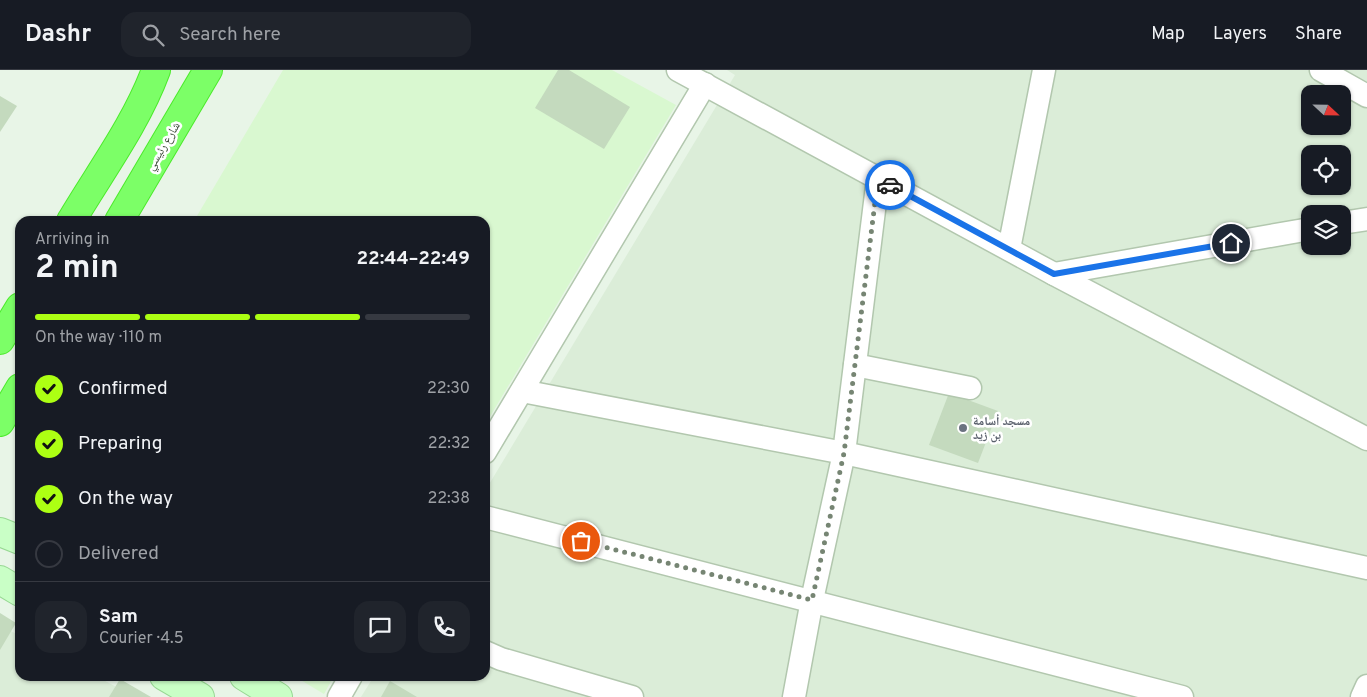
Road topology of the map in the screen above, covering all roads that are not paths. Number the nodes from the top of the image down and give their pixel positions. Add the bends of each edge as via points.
1 (156, 70) edge
2 (208, 70) edge
3 (678, 70) edge
4 (1044, 70) edge
5 (1326, 71) edge
6 (705, 84) junction
7 (1367, 96) edge
8 (878, 178) junction
9 (74, 216) edge
10 (121, 216) edge
11 (1367, 219) edge
12 (1351, 222) edge
13 (1301, 231) edge
14 (1009, 249) junction
15 (1054, 274) junction
16 (15, 315) edge
17 (0, 340) edge
18 (855, 365) junction
19 (970, 388) dead end
20 (522, 391) junction
21 (15, 396) edge
22 (0, 422) edge
23 (1367, 439) edge
24 (490, 444) edge
25 (844, 453) junction
26 (490, 518) edge
27 (0, 532) edge
28 (15, 538) edge
29 (1367, 568) edge
30 (0, 580) edge
31 (15, 589) edge
32 (812, 600) junction
33 (490, 654) edge
34 (173, 681) edge
35 (252, 681) edge
36 (348, 681) edge
37 (1367, 686) edge
38 (200, 697) edge
39 (278, 697) edge
40 (339, 697) edge
41 (632, 697) edge
42 (794, 697) edge
43 (1182, 697) edge
44 (1362, 697) edge

1 - 9 highway via 126,132
2 - 10 highway, شارع رئيسي
3 - 6 street
4 - 14 street
5 - 7 street
6 - 8 street
6 - 20 street
8 - 14 street
8 - 18 street
11 - 12 street
13 - 15 street
14 - 15 street
15 - 23 street
16 - 17 highway
18 - 19 street
18 - 25 street
20 - 24 street
20 - 25 street
21 - 22 highway
25 - 29 street
25 - 32 street
26 - 32 street
27 - 28 main road
30 - 31 main road
32 - 42 street
32 - 43 street
33 - 41 street
34 - 38 main road
35 - 39 main road
36 - 40 street
37 - 44 street

